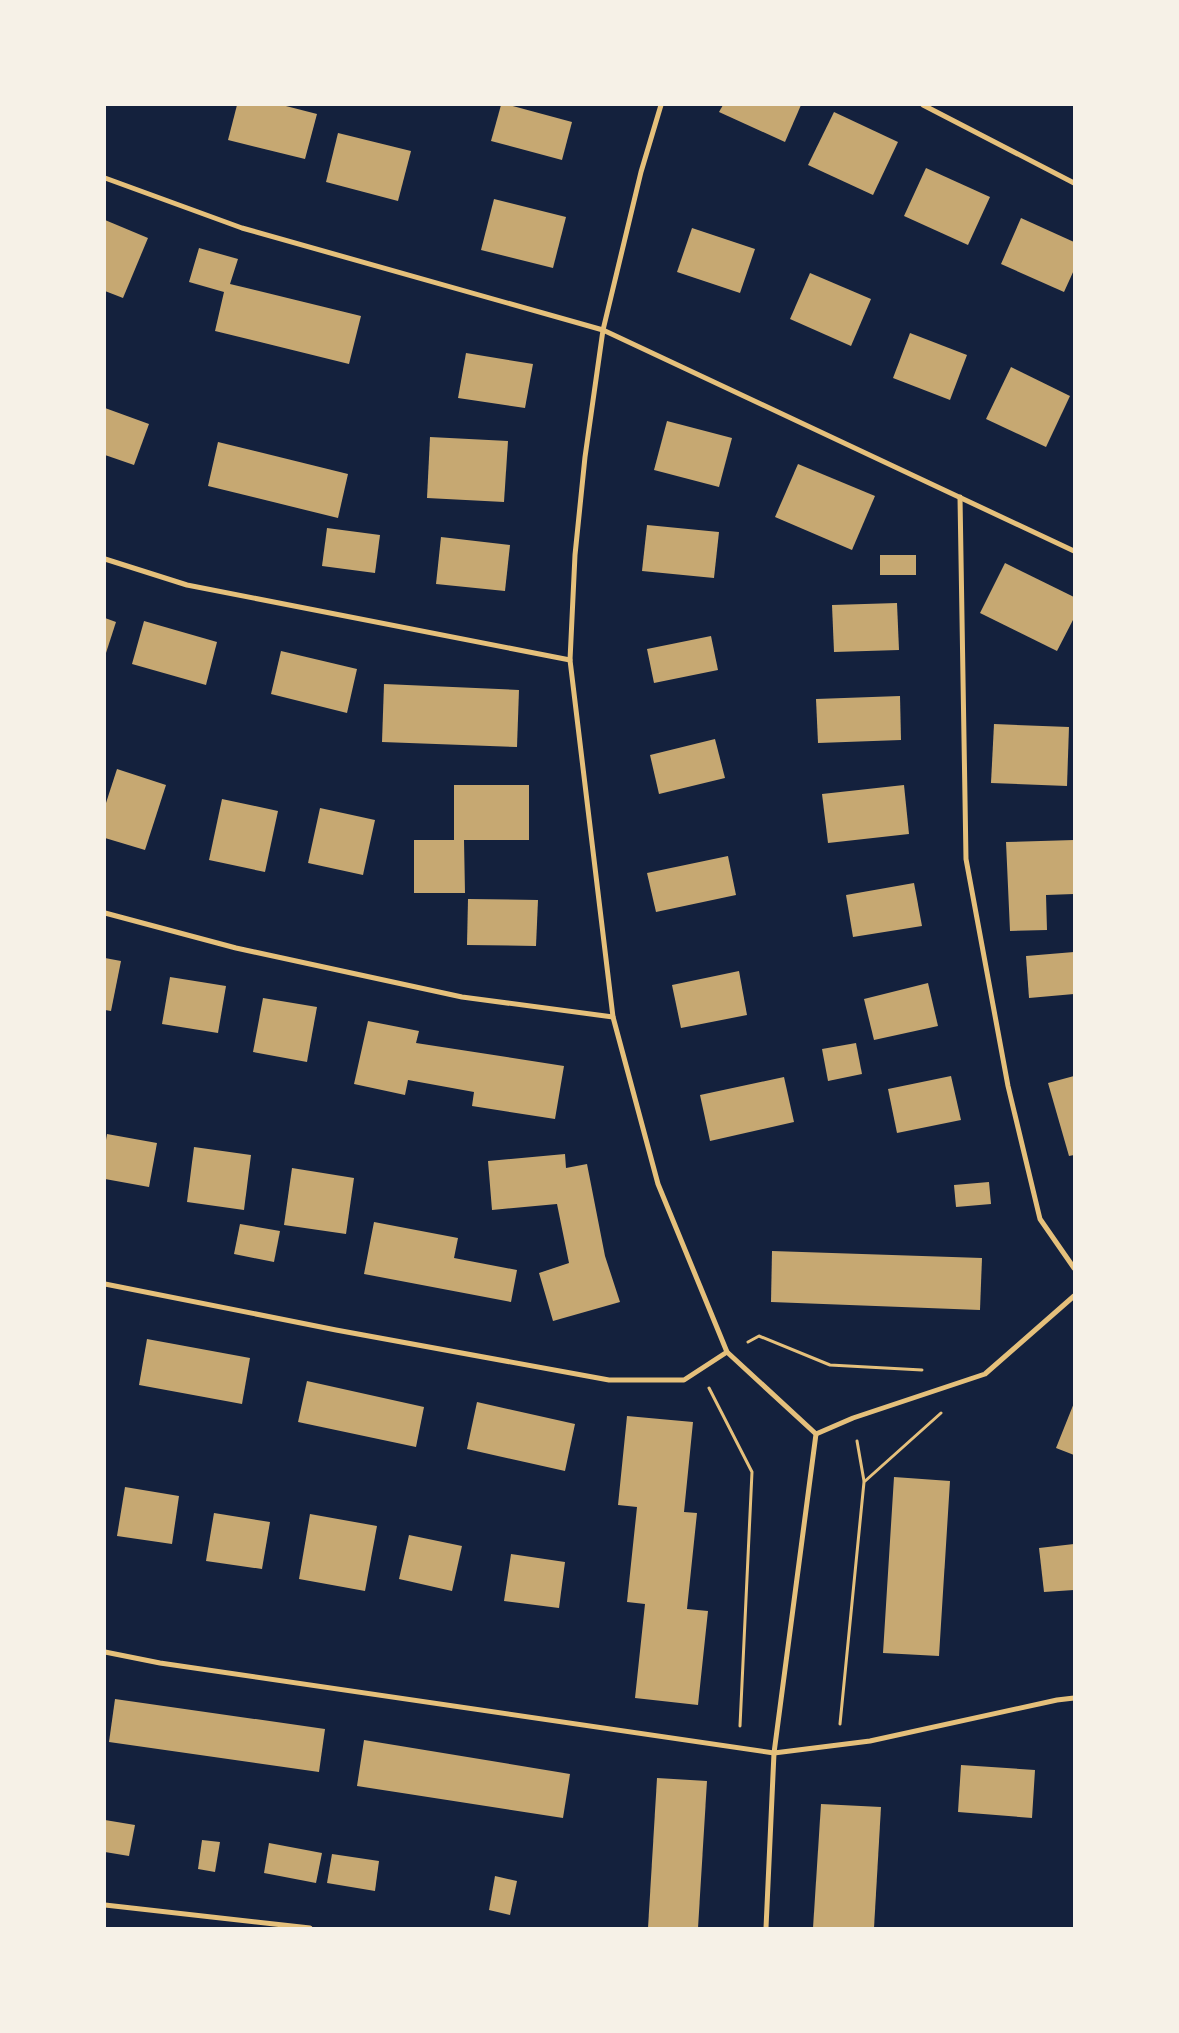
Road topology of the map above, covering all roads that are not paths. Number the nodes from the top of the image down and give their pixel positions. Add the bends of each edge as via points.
1 (661, 105) edge
2 (923, 105) edge
3 (105, 178) edge
4 (1074, 183) edge
5 (603, 330) junction
6 (960, 498) junction
7 (1074, 551) edge
8 (105, 559) edge
9 (570, 660) junction
10 (105, 913) edge
11 (613, 1016) junction
12 (1074, 1268) edge
13 (105, 1284) edge
14 (1074, 1296) edge
15 (727, 1352) junction
16 (816, 1434) junction
17 (105, 1652) edge
18 (1074, 1698) edge
19 (774, 1753) junction
20 (105, 1904) edge
21 (310, 1928) edge
22 (766, 1928) edge

1 - 5 street via 641,172
2 - 4 street
3 - 5 street via 242,228
5 - 6 street
5 - 9 street via 575,555
6 - 7 street
6 - 12 street via 966,859 1008,1086 1040,1219
8 - 9 street via 187,585
9 - 11 street
10 - 11 street via 236,948 462,997
11 - 15 street via 658,1184
13 - 15 street via 609,1380 684,1380
14 - 16 street via 985,1374 853,1418
15 - 16 street
16 - 19 street
17 - 19 street via 160,1664
18 - 19 street via 870,1741
19 - 22 street
20 - 21 street

